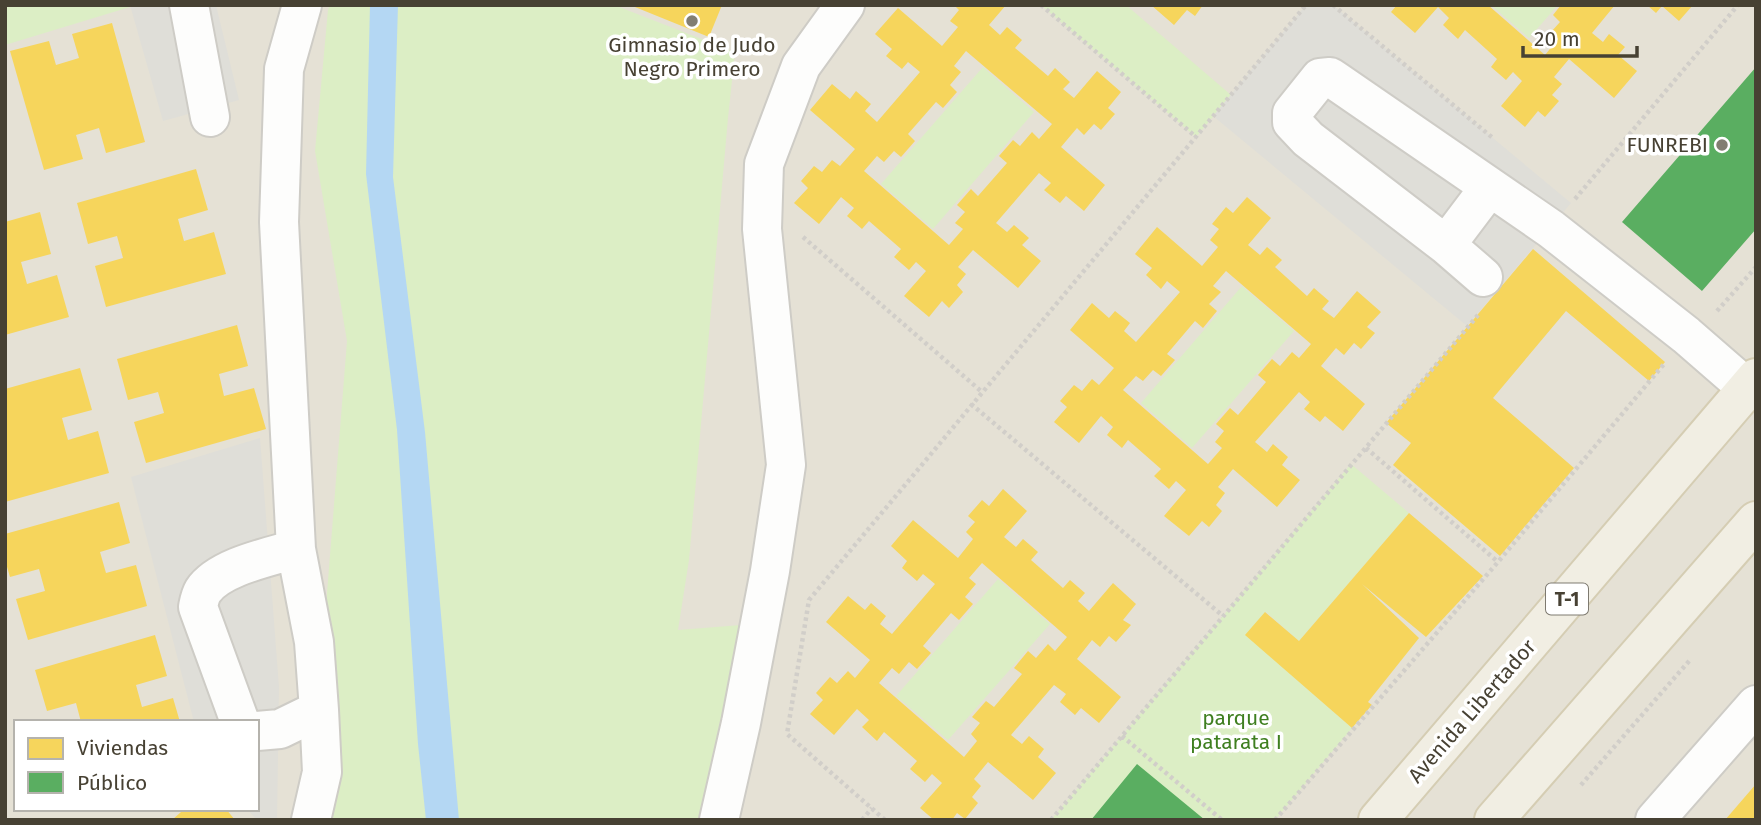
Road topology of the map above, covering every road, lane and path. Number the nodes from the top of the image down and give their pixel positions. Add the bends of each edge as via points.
1 (189, 5) edge
2 (302, 5) edge
3 (845, 5) edge
4 (1041, 5) edge
5 (1306, 5) edge
6 (1333, 5) edge
7 (1738, 5) edge
8 (210, 117) dead end
9 (1196, 137) dead end
10 (1499, 143) dead end
11 (1489, 188) junction
12 (1556, 212) junction
13 (801, 235) dead end
14 (1446, 245) junction
15 (1756, 267) edge
16 (1481, 296) joint
17 (1701, 324) junction
18 (1752, 383) edge
19 (982, 392) junction
20 (971, 404) junction
21 (1366, 448) junction
22 (1756, 521) edge
23 (296, 549) junction
24 (1498, 562) junction
25 (1223, 616) junction
26 (1756, 705) edge
27 (319, 710) junction
28 (239, 720) edge
29 (259, 730) edge
30 (1122, 736) junction
31 (872, 808) junction
32 (312, 820) edge
33 (719, 820) edge
34 (862, 820) edge
35 (885, 820) edge
36 (1051, 820) edge
37 (1222, 820) edge
38 (1275, 820) edge
39 (1378, 820) edge
40 (1494, 820) edge
41 (1655, 820) edge

1 - 8 street
2 - 23 street via 284,69 279,222
3 - 33 street via 801,66 764,164 762,229 786,465 770,571
4 - 9 path
5 - 19 path
6 - 10 path
7 - 12 path
11 - 12 street
11 - 14 street
11 - 14 street via 1330,77 1320,78 1300,102 1292,122 1308,139
12 - 17 street
13 - 19 path
14 - 16 street
15 - 17 path
16 - 21 path
17 - 18 street
17 - 24 path
18 - 39 main road, Avenida Libertador / T-1
19 - 20 path
20 - 25 path
20 - 31 path via 809,600 787,734
21 - 24 path
21 - 25 path
22 - 40 main road
23 - 27 street via 314,642
23 - 28 street via 228,570 201,593 198,607
24 - 38 path
25 - 30 path
26 - 41 street
27 - 29 street via 280,729
27 - 32 street via 322,772
30 - 36 path
30 - 37 path
31 - 34 path
31 - 35 path

